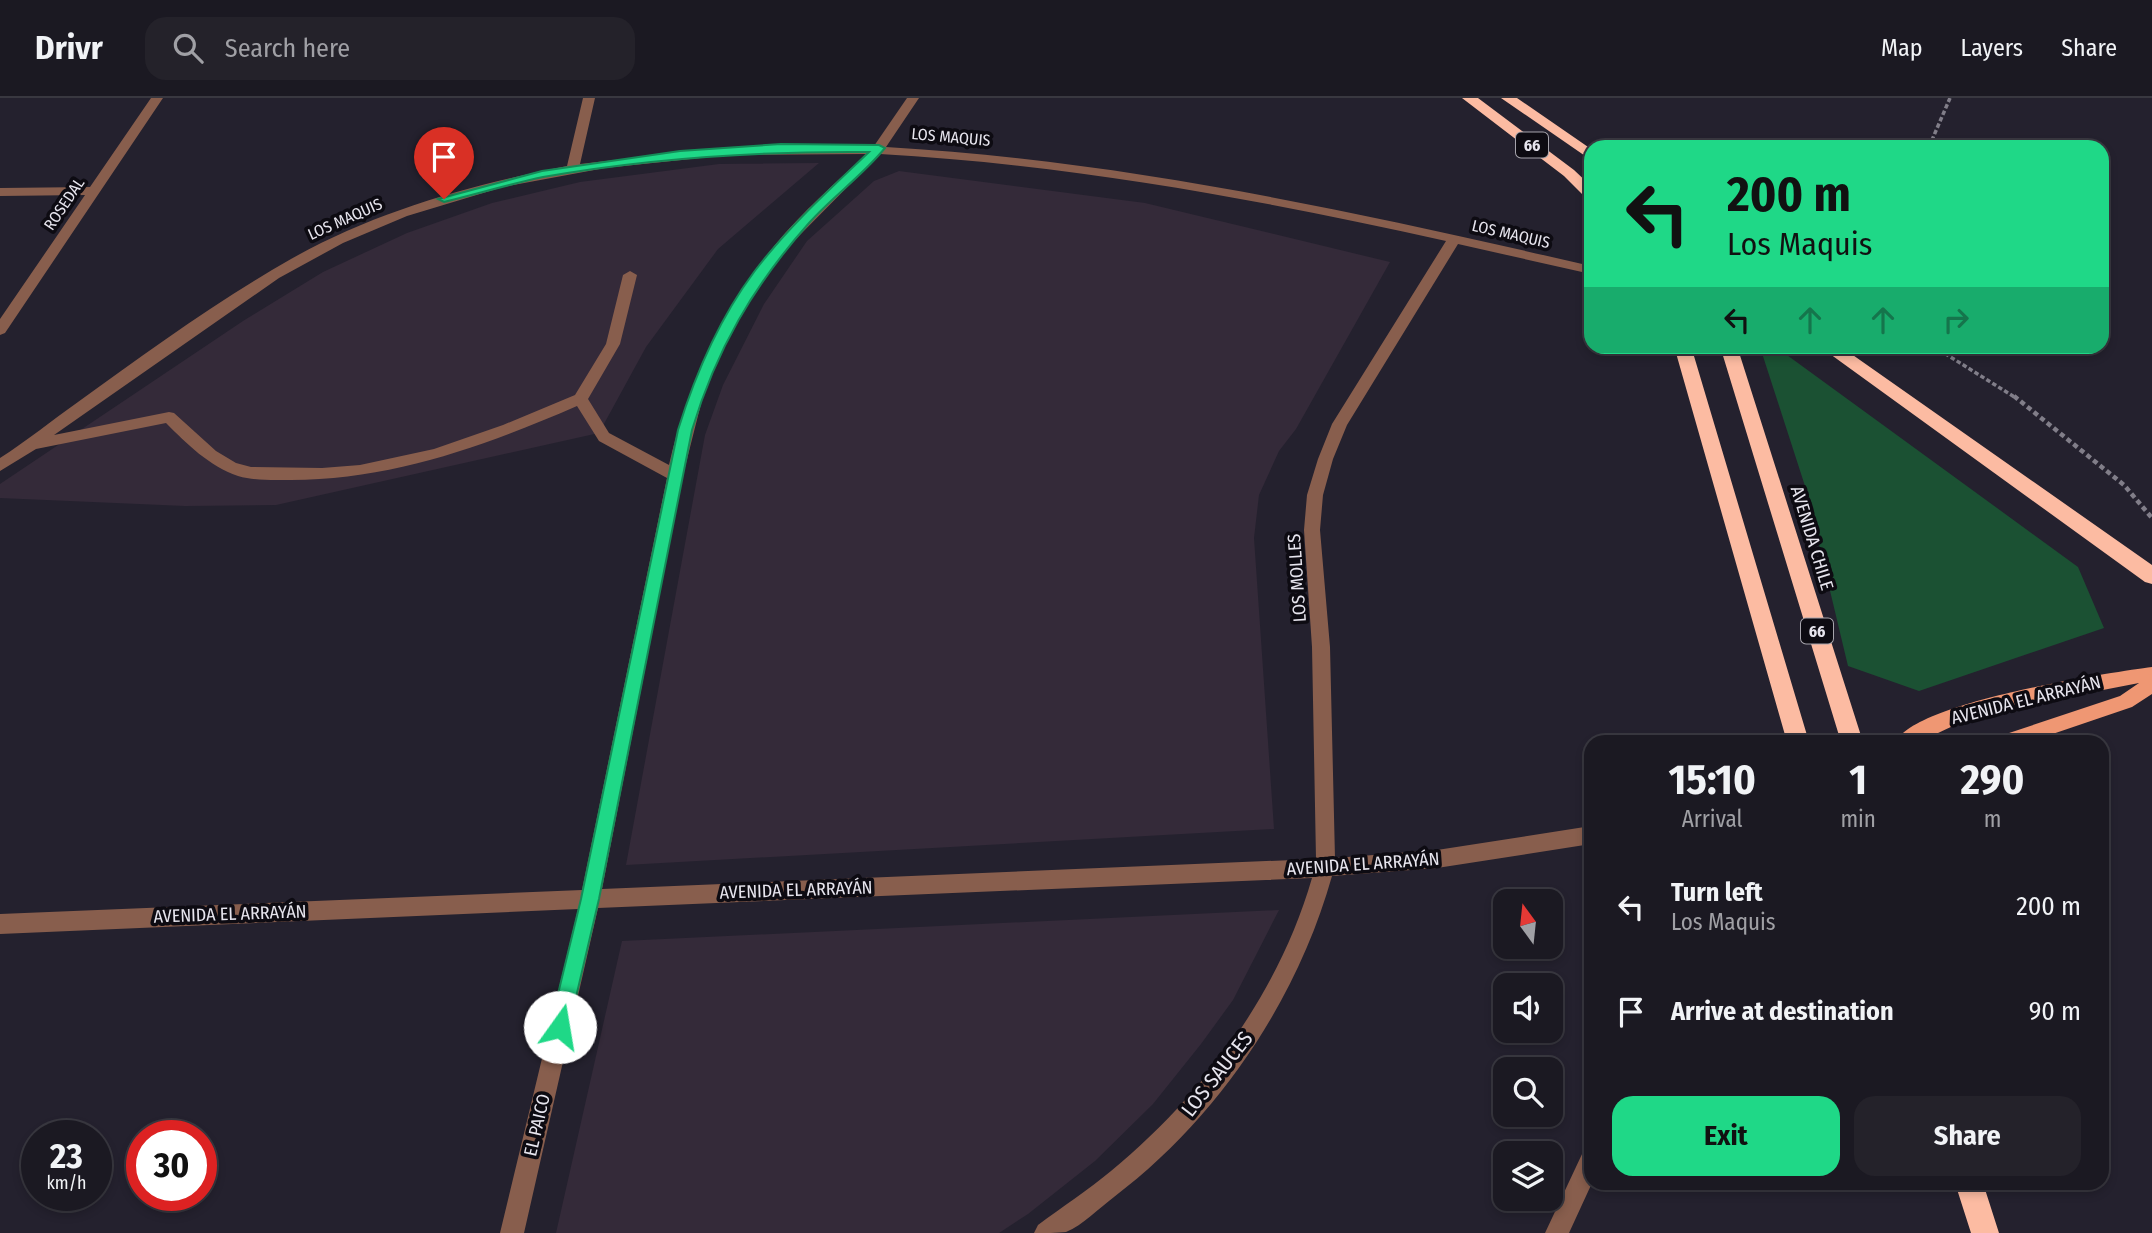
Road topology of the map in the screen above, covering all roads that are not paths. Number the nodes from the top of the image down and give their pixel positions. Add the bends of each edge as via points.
1 (157, 98) edge
2 (589, 98) edge
3 (913, 98) edge
4 (1469, 98) edge
5 (1508, 98) edge
6 (879, 148) junction
7 (1584, 151) edge
8 (573, 169) junction
9 (1584, 188) edge
10 (94, 191) junction
11 (0, 192) edge
12 (1454, 239) junction
13 (1584, 268) edge
14 (630, 275) dead end
15 (0, 330) edge
16 (1684, 354) edge
17 (1731, 354) edge
18 (1838, 354) edge
19 (580, 399) junction
20 (32, 445) junction
21 (0, 465) edge
22 (675, 475) junction
23 (2152, 576) edge
24 (2152, 674) edge
25 (2152, 684) edge
26 (1796, 735) edge
27 (1850, 735) edge
28 (1917, 735) edge
29 (2027, 735) edge
30 (1584, 836) edge
31 (1325, 868) junction
32 (590, 899) junction
33 (0, 924) edge
34 (1584, 1175) edge
35 (1971, 1190) edge
36 (512, 1233) edge
37 (1046, 1233) edge
38 (1557, 1233) edge
39 (1985, 1233) edge

1 - 10 street, ROSEDAL
2 - 8 street
3 - 6 street, EL PAICO
4 - 9 highway, 66
5 - 7 highway, 66
6 - 8 street, LOS MAQUIS via 732,150
6 - 12 street, LOS MAQUIS via 1164,180
6 - 22 street, EL PAICO via 781,246 736,310 698,388
8 - 20 street, LOS MAQUIS via 422,206 314,252 233,301
10 - 11 street
10 - 15 street, ROSEDAL
12 - 13 street, LOS MAQUIS
12 - 31 street, LOS MOLLES via 1340,424 1317,484 1312,556 1322,678
14 - 19 street via 612,344
16 - 26 highway
17 - 27 highway, AVENIDA CHILE / 66
18 - 23 highway
19 - 20 street via 497,436 408,463 316,476 242,471 199,448 169,417
19 - 22 street via 604,437
20 - 21 street, LOS MAQUIS
22 - 32 street, EL PAICO
24 - 28 main road, AVENIDA EL ARRAYÁN via 2015,699 1941,721
25 - 29 main road, AVENIDA EL ARRAYÁN via 2126,702
30 - 31 street, AVENIDA EL ARRAYÁN via 1437,859
31 - 32 street, AVENIDA EL ARRAYÁN
31 - 37 street, LOS SAUCES via 1286,971 1257,1023 1218,1077 1172,1129 1119,1178
32 - 33 street, AVENIDA EL ARRAYÁN
32 - 36 street, EL PAICO
34 - 38 street
35 - 39 highway

